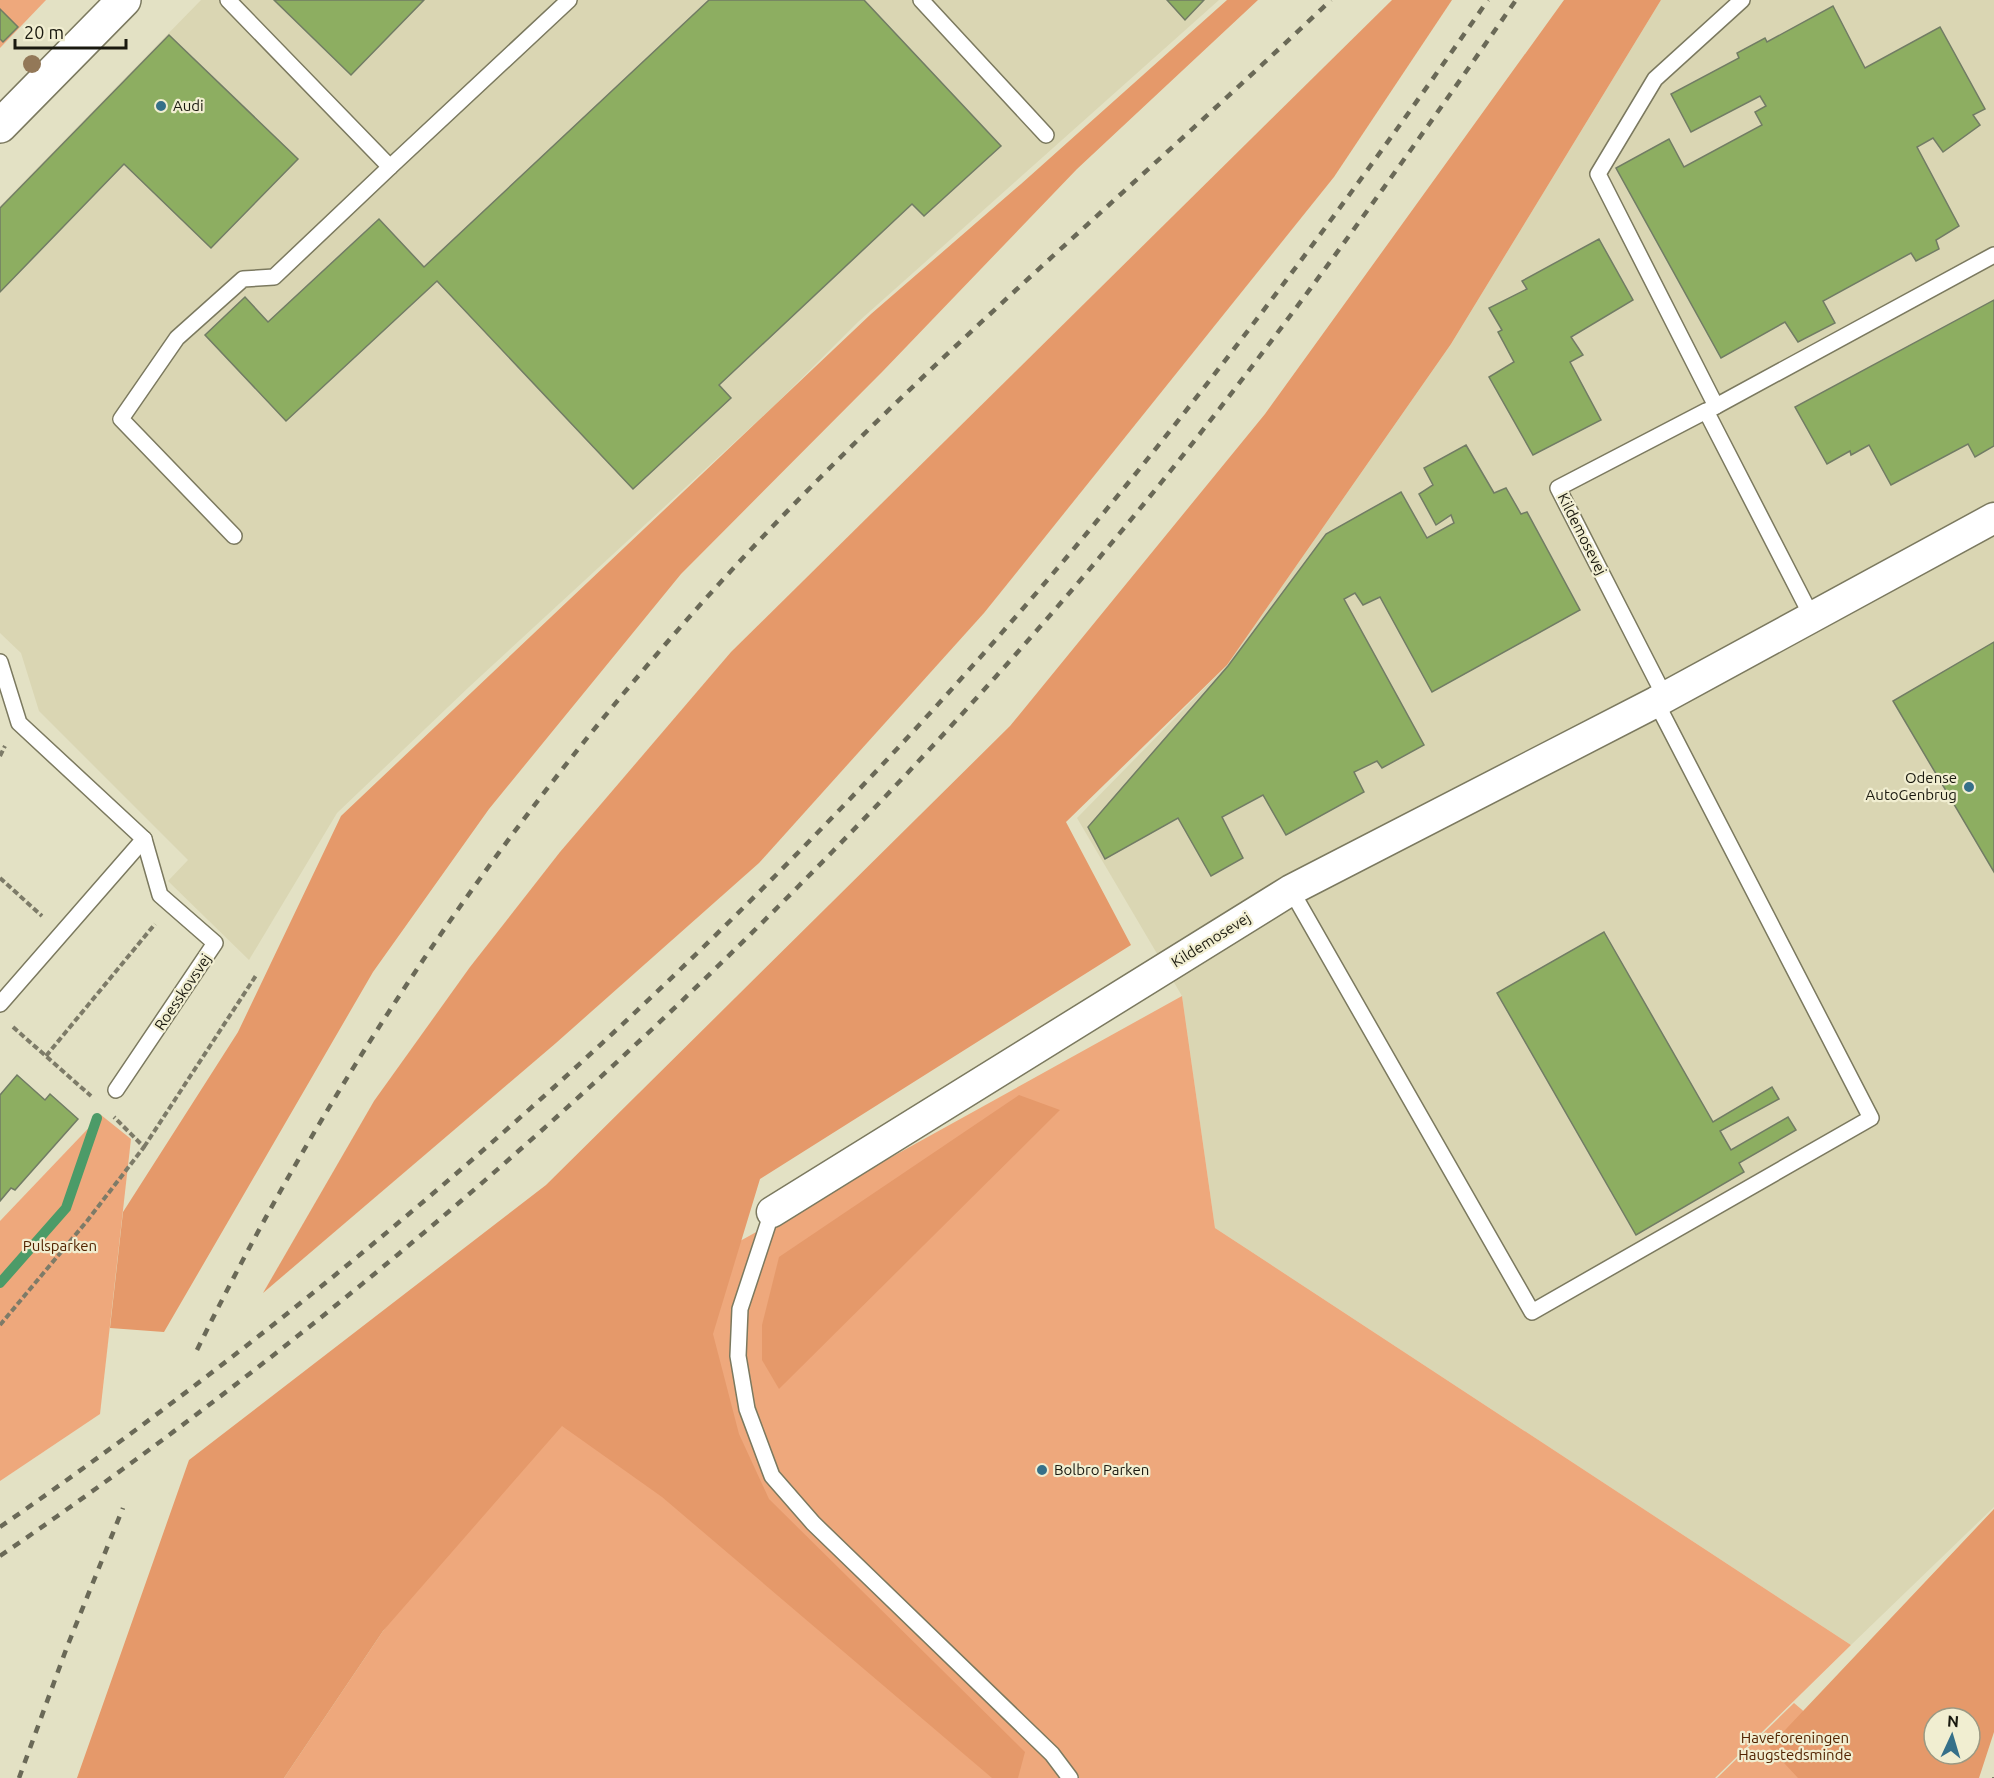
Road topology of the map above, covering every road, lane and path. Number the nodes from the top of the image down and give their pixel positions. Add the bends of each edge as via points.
1 (228, 0) edge
2 (569, 0) edge
3 (921, 0) edge
4 (1742, 0) edge
5 (117, 2) edge
6 (0, 126) edge
7 (1046, 135) dead end
8 (390, 167) junction
9 (1994, 255) edge
10 (1711, 408) junction
11 (1994, 518) edge
12 (234, 536) dead end
13 (1812, 617) junction
14 (0, 662) edge
15 (1661, 700) junction
16 (144, 839) junction
17 (0, 878) edge
18 (1291, 890) junction
19 (171, 905) junction
20 (62, 933) junction
21 (257, 974) dead end
22 (0, 1004) edge
23 (8, 1022) dead end
24 (46, 1056) junction
25 (116, 1090) dead end
26 (97, 1101) dead end
27 (113, 1116) dead end
28 (144, 1146) junction
29 (772, 1212) joint
30 (0, 1325) edge
31 (1070, 1778) edge

1 - 8 lane
2 - 8 lane
3 - 7 lane
4 - 10 lane via 1655,79 1598,174
5 - 6 street
8 - 12 lane via 274,277 243,279 177,338 121,419
9 - 10 lane, Kildemosevej
10 - 13 lane
10 - 15 lane, Kildemosevej via 1558,488
11 - 13 street, Kildemosevej
13 - 15 street, Kildemosevej
14 - 16 lane via 19,723
15 - 18 street, Kildemosevej
15 - 18 lane via 1871,1118 1532,1312
16 - 19 lane, Roesskovsvej via 160,895
16 - 20 lane
17 - 20 path
18 - 29 street, Kildemosevej
19 - 24 path
19 - 25 lane, Roesskovsvej via 215,943
20 - 22 lane
21 - 28 path
23 - 24 path
24 - 26 path
27 - 28 path
28 - 30 path
29 - 31 lane via 740,1309 738,1356 747,1409 772,1476 813,1523 1052,1754

